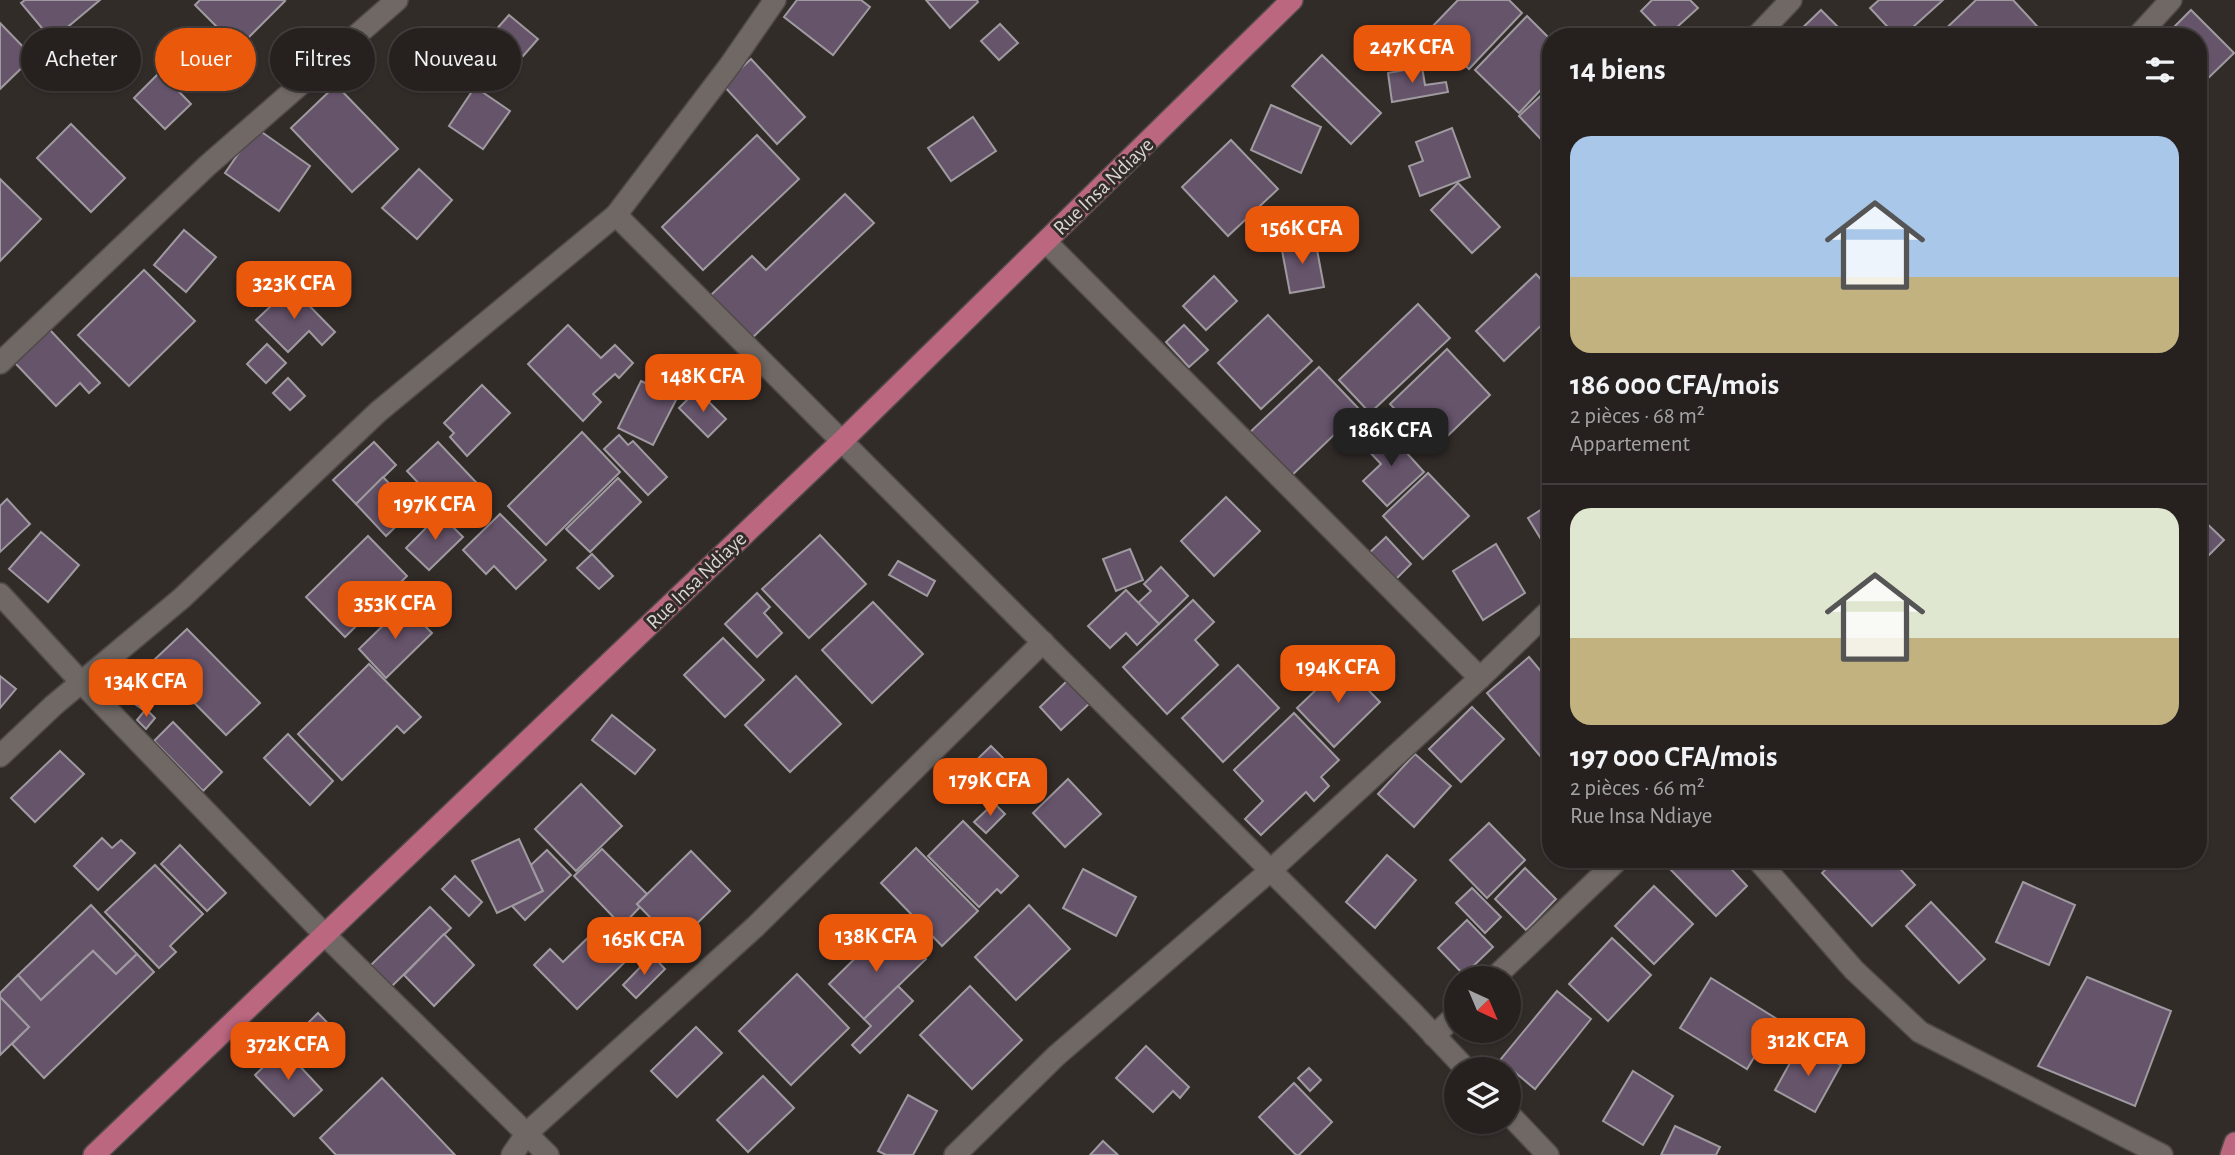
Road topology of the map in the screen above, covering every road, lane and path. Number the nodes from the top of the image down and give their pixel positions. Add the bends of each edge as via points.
1 (397, 0) edge
2 (775, 0) edge
3 (1292, 0) edge
4 (1791, 0) edge
5 (2171, 0) edge
6 (1765, 28) edge
7 (2145, 28) edge
8 (616, 215) junction
9 (1046, 242) junction
10 (0, 363) edge
11 (842, 441) junction
12 (0, 594) edge
13 (1542, 618) edge
14 (1043, 642) junction
15 (1480, 678) junction
16 (81, 682) junction
17 (0, 756) edge
18 (1610, 868) edge
19 (1765, 868) edge
20 (1271, 870) junction
21 (325, 935) junction
22 (1507, 966) edge
23 (1444, 1026) edge
24 (1434, 1036) junction
25 (1454, 1057) edge
26 (1521, 1127) edge
27 (527, 1133) junction
28 (2235, 1143) edge
29 (94, 1155) edge
30 (512, 1155) edge
31 (548, 1155) edge
32 (955, 1155) edge
33 (1548, 1155) edge
34 (2162, 1155) edge
35 (2231, 1155) edge

1 - 10 street via 208,165
2 - 8 street
3 - 9 main road, Rue Insa Ndiaye
4 - 6 street
5 - 7 street
8 - 11 street
8 - 16 street via 378,412 182,598
9 - 11 main road, Rue Insa Ndiaye
9 - 15 street
11 - 14 street
11 - 21 main road, Rue Insa Ndiaye
12 - 16 street
13 - 15 street
14 - 20 street
14 - 27 street via 755,927
15 - 20 street
16 - 17 street
16 - 21 street
18 - 22 street
19 - 34 street via 1854,970 1920,1032
20 - 24 street
20 - 32 street via 1056,1056
21 - 27 street
21 - 29 main road, Rue Insa Ndiaye
23 - 24 street
24 - 25 street
26 - 33 street
27 - 30 street
27 - 31 street
28 - 35 main road

